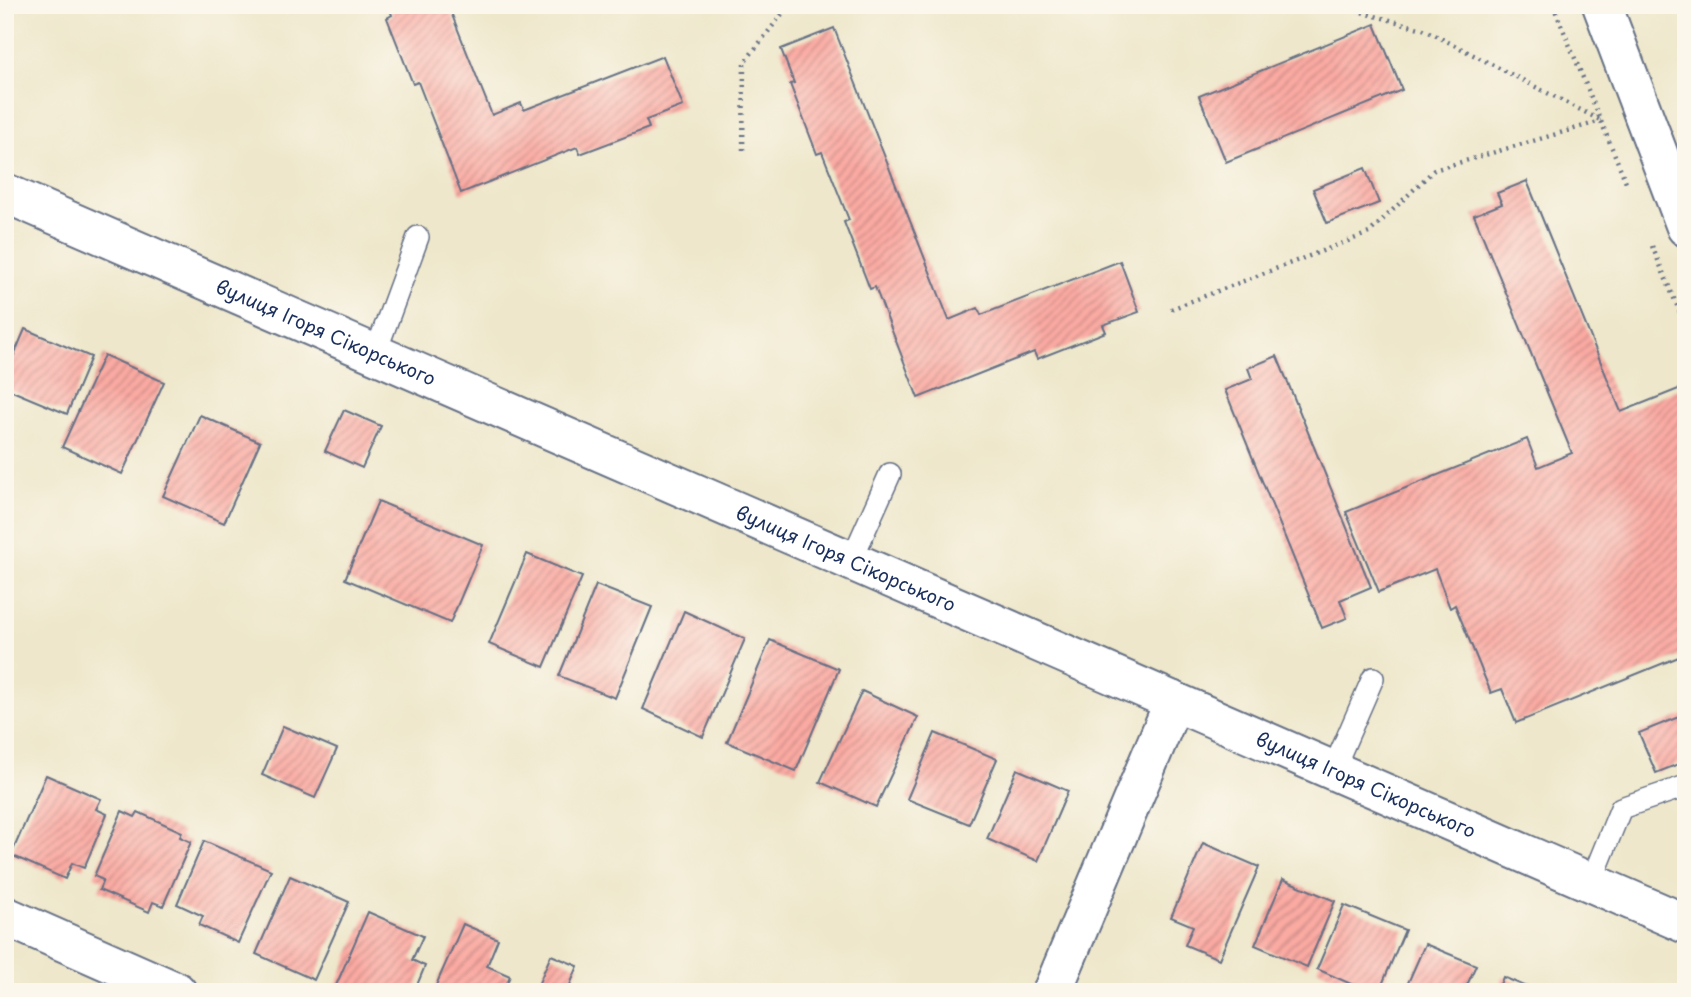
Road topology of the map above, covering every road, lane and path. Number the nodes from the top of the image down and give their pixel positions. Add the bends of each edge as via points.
1 (789, 5) edge
2 (1335, 5) edge
3 (1553, 5) edge
4 (1602, 5) edge
5 (1601, 121) junction
6 (743, 150) dead end
7 (1627, 185) dead end
8 (5, 193) edge
9 (1686, 227) edge
10 (1648, 236) dead end
11 (418, 237) dead end
12 (1171, 309) dead end
13 (1686, 327) edge
14 (374, 354) junction
15 (890, 474) dead end
16 (851, 561) junction
17 (1373, 678) dead end
18 (1174, 701) junction
19 (1333, 770) junction
20 (1686, 786) edge
21 (1591, 882) junction
22 (5, 916) edge
23 (1686, 924) edge
24 (177, 992) edge
25 (1052, 992) edge

1 - 6 path via 744,63
2 - 5 path via 1423,29
3 - 5 path
4 - 9 street
5 - 7 path
5 - 12 path via 1434,170 1369,233
8 - 14 street, вулиця Ігоря Сікорського
10 - 13 path
11 - 14 lane
14 - 16 street, вулиця Ігоря Сікорського
15 - 16 lane
16 - 18 street, вулиця Ігоря Сікорського
17 - 19 lane
18 - 19 street, вулиця Ігоря Сікорського
18 - 25 street
19 - 21 street, вулиця Ігоря Сікорського
20 - 21 lane via 1621,808
21 - 23 street, вулиця Ігоря Сікорського
22 - 24 street

